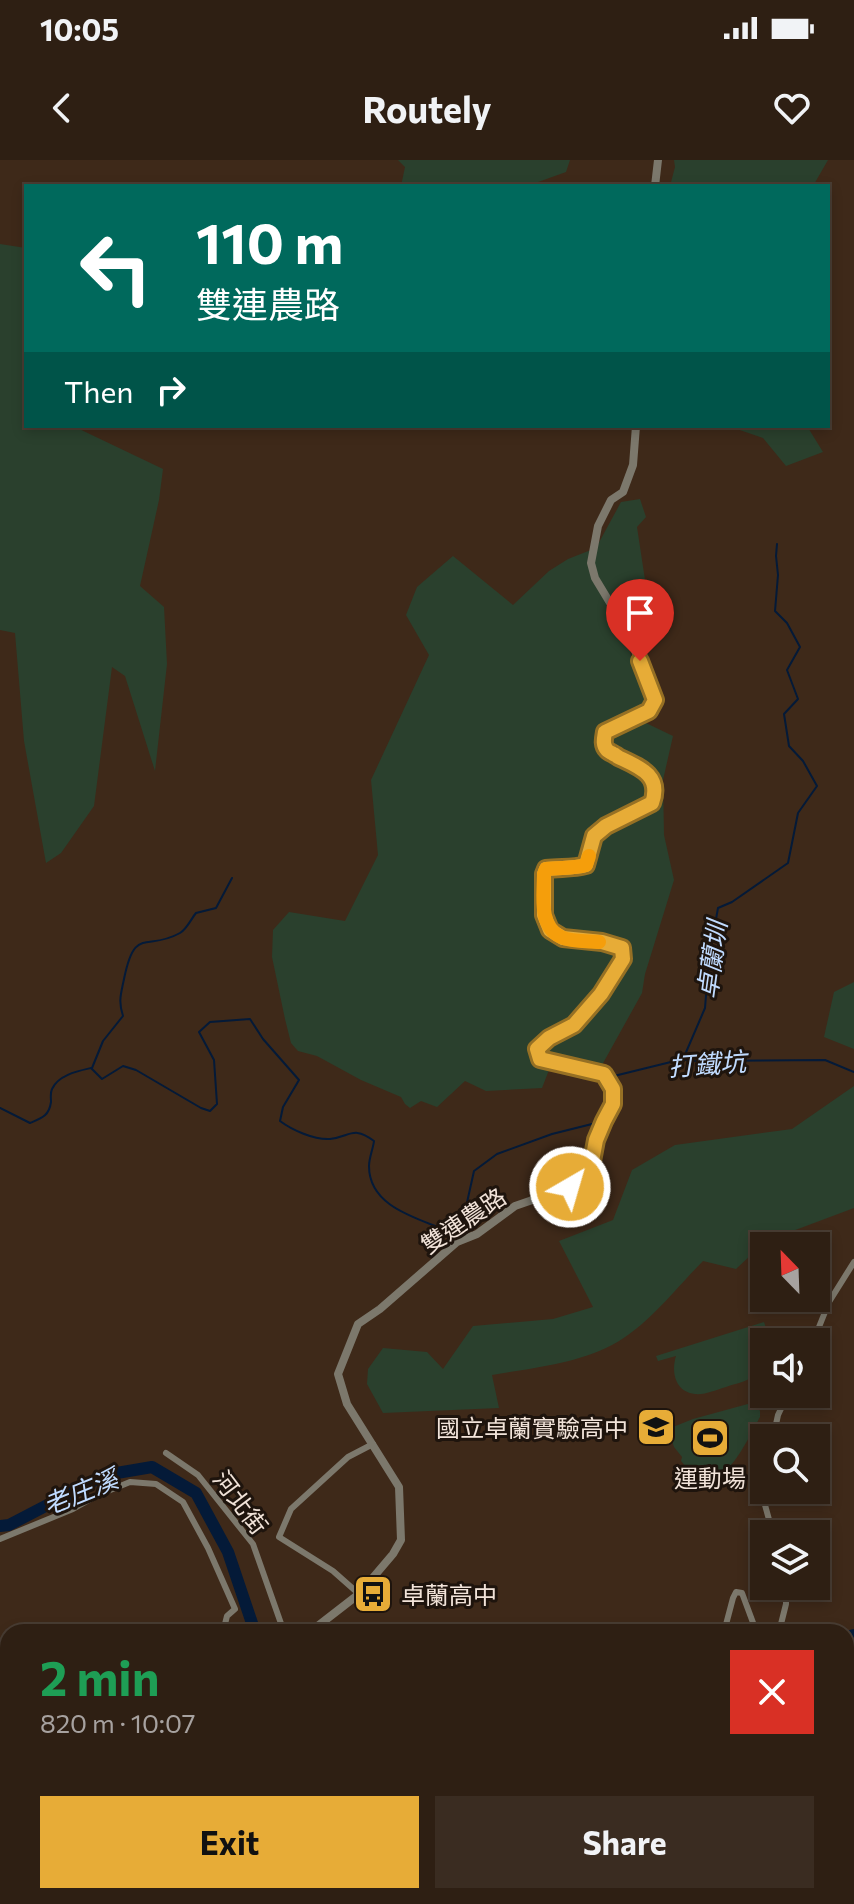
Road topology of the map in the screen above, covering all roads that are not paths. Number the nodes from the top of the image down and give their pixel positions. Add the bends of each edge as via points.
1 (658, 160) edge
2 (655, 184) edge
3 (636, 428) edge
4 (854, 1262) edge
5 (819, 1328) edge
6 (373, 1444) junction
7 (166, 1453) dead end
8 (0, 1539) edge
9 (359, 1594) junction
10 (786, 1600) edge
11 (225, 1624) edge
12 (281, 1624) edge
13 (320, 1624) edge
14 (726, 1624) edge
15 (754, 1624) edge
16 (781, 1624) edge

1 - 2 street
3 - 6 street, 雙連農路 via 633,465 623,492 611,500 598,526 591,563 655,700 649,711 605,732 603,743 607,751 644,770 655,783 655,793 652,803 594,836 586,865 546,869 544,915 550,930 563,938 622,948 623,959 574,1025 537,1049 540,1059 604,1074 613,1089 613,1104 596,1140 590,1172 570,1187 515,1206 457,1242 358,1324 338,1374 347,1404
4 - 5 street
6 - 9 street via 399,1487 401,1540
6 - 9 street via 348,1457 291,1509 279,1537
7 - 12 street, 河北街 via 198,1475 253,1544
8 - 11 street via 130,1482 156,1484 183,1502 208,1548 235,1609
9 - 13 street
10 - 16 street
14 - 15 street via 736,1592 742,1593

